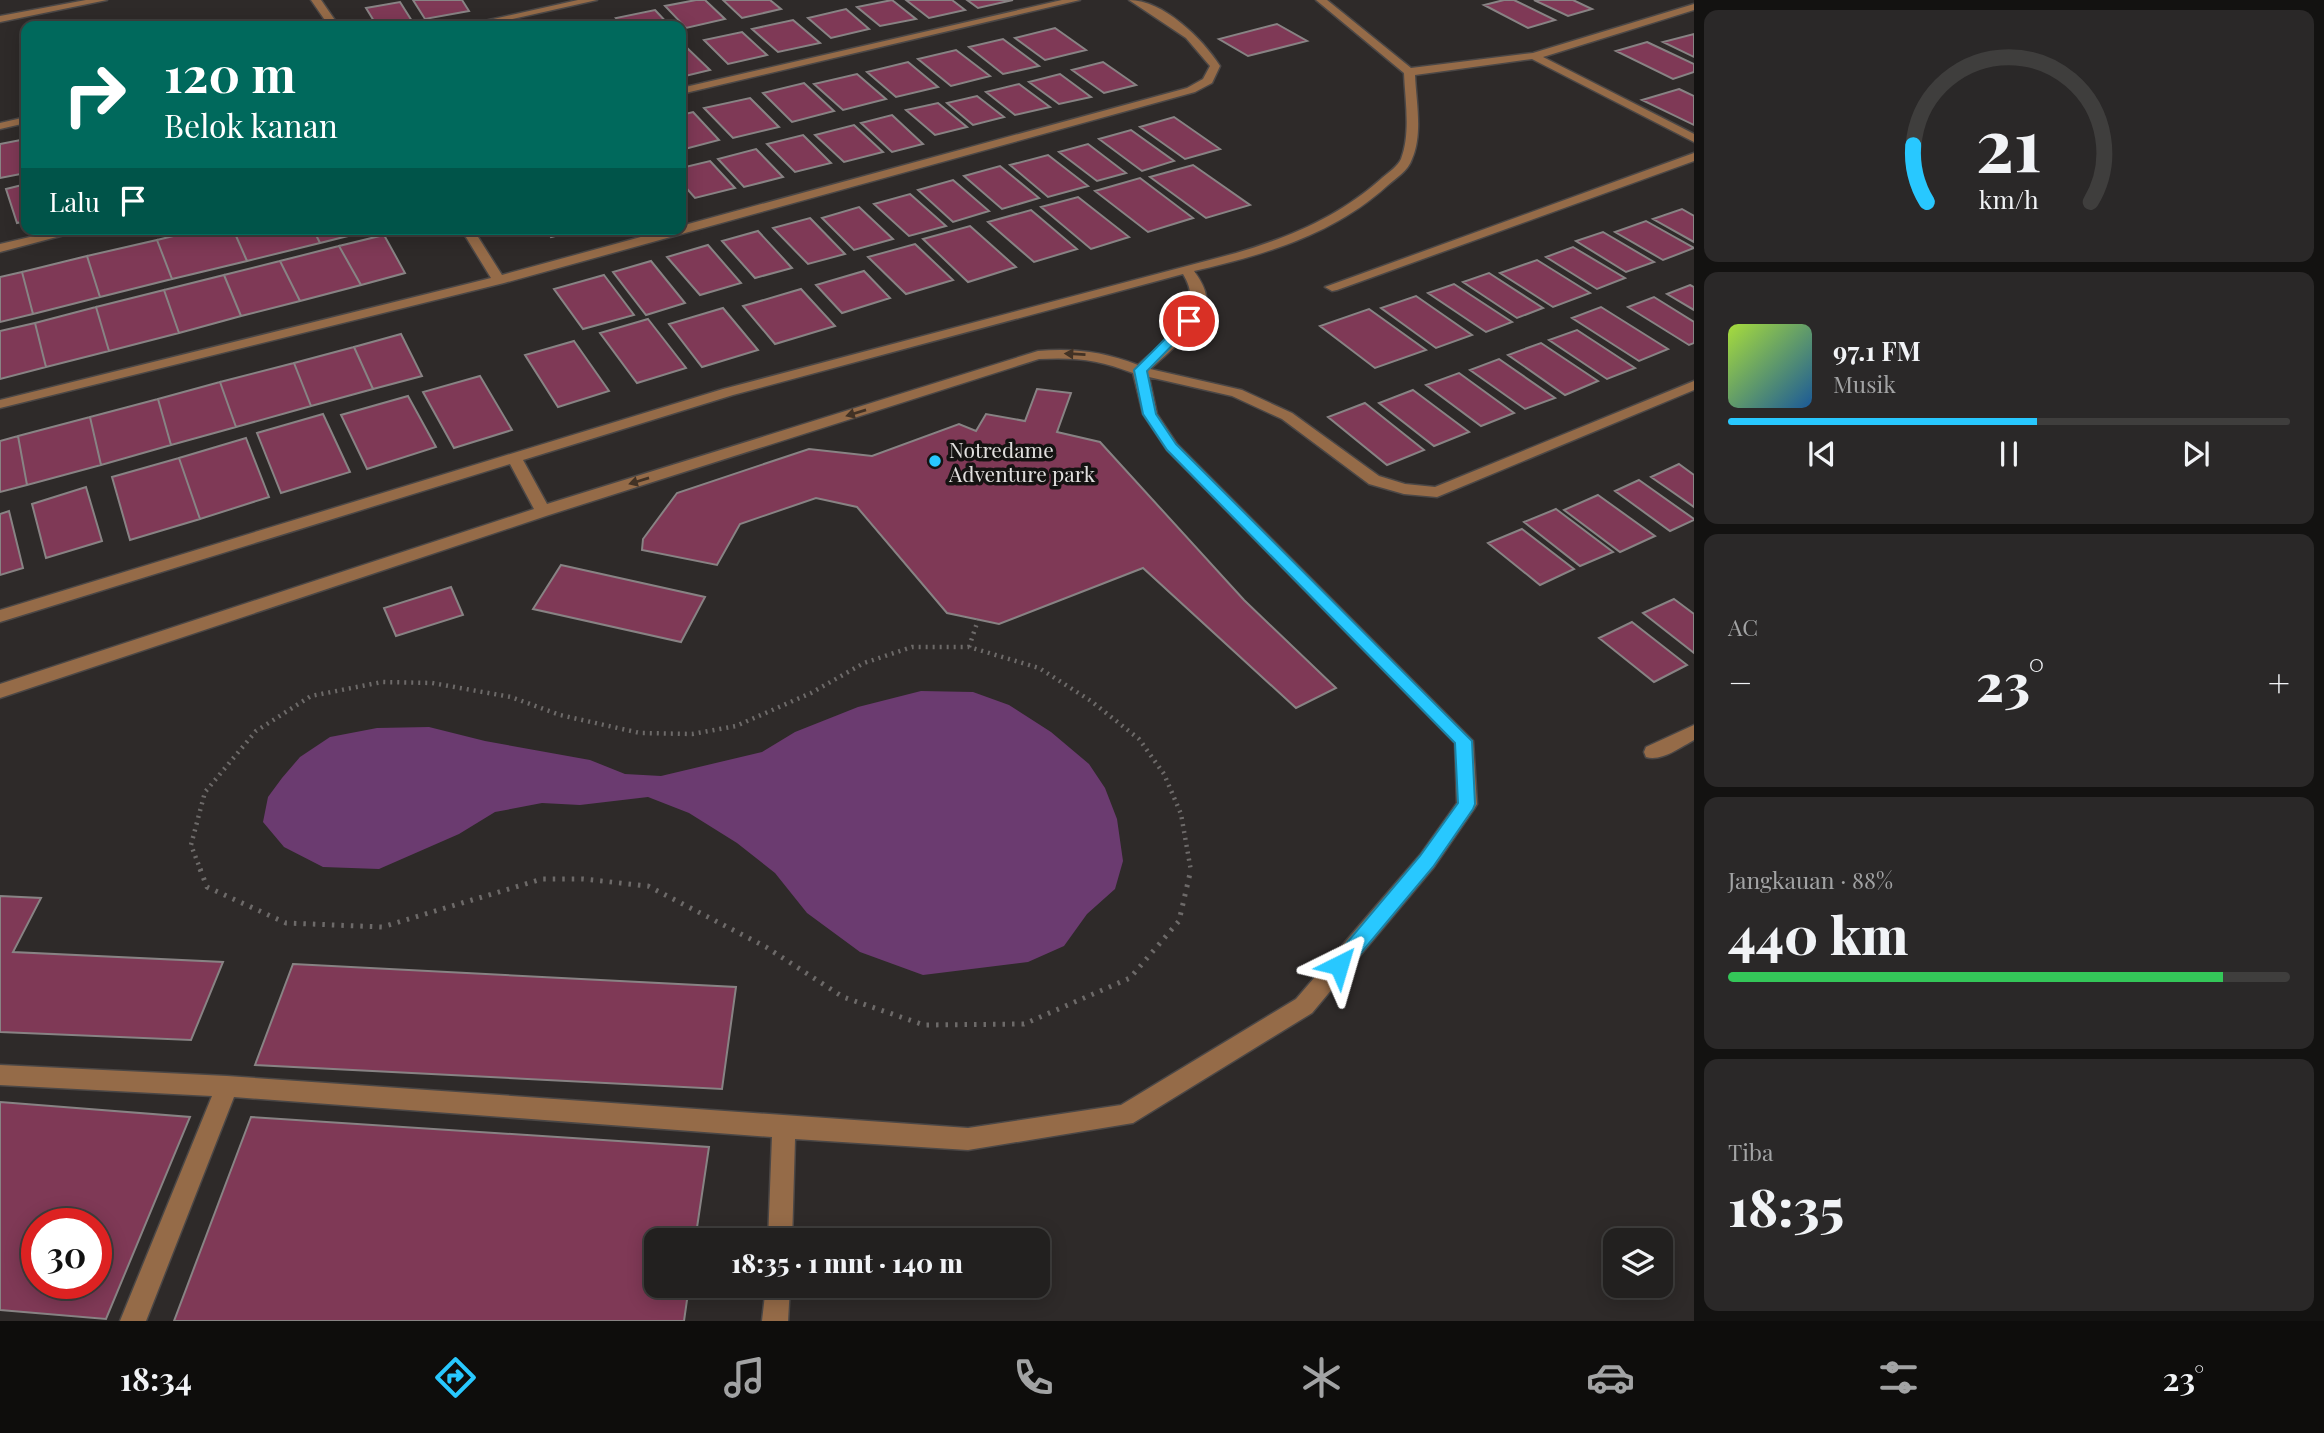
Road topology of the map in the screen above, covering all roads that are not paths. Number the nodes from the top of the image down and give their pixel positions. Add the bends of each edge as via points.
1 (102, 0) edge
2 (316, 0) edge
3 (592, 0) edge
4 (1075, 0) edge
5 (1134, 0) edge
6 (1321, 0) edge
7 (1694, 7) edge
8 (0, 19) edge
9 (331, 21) edge
10 (491, 21) edge
11 (1534, 56) junction
12 (1409, 72) junction
13 (686, 90) edge
14 (21, 121) edge
15 (0, 126) edge
16 (1694, 139) edge
17 (1694, 157) edge
18 (686, 229) edge
19 (55, 235) edge
20 (471, 235) edge
21 (663, 235) edge
22 (0, 248) edge
23 (1186, 269) junction
24 (499, 280) junction
25 (1332, 287) dead end
26 (1140, 370) junction
27 (1694, 385) edge
28 (0, 404) edge
29 (514, 457) junction
30 (543, 511) junction
31 (0, 616) edge
32 (0, 691) edge
33 (1694, 732) edge
34 (1653, 752) dead end
35 (0, 1075) edge
36 (227, 1086) junction
37 (784, 1127) junction
38 (780, 1228) edge
39 (777, 1298) edge
40 (133, 1321) edge
41 (775, 1321) edge

1 - 8 street
2 - 9 street
3 - 10 street
4 - 13 street
5 - 18 street via 1172,21 1206,50 1216,65 1208,81 1191,90
6 - 12 street
7 - 11 street
11 - 12 street
11 - 16 street
12 - 23 street via 1407,161 1368,199 1300,235 1244,257
14 - 15 street
17 - 25 street
19 - 22 street
20 - 24 street
21 - 24 street
23 - 26 street via 1198,290 1195,311 1184,329
23 - 29 street via 728,393
24 - 28 street
26 - 27 street via 1237,393 1287,416 1374,480 1437,492
26 -> 30 street via 1103,357 1038,355
26 - 37 street via 1150,414 1172,447 1464,741 1467,804 1427,861 1304,1006 1125,1115 968,1139
29 - 30 street
29 - 31 street
30 - 32 street
33 - 34 street
35 - 36 street
36 - 37 street
36 - 40 street
37 - 38 street
39 - 41 street

